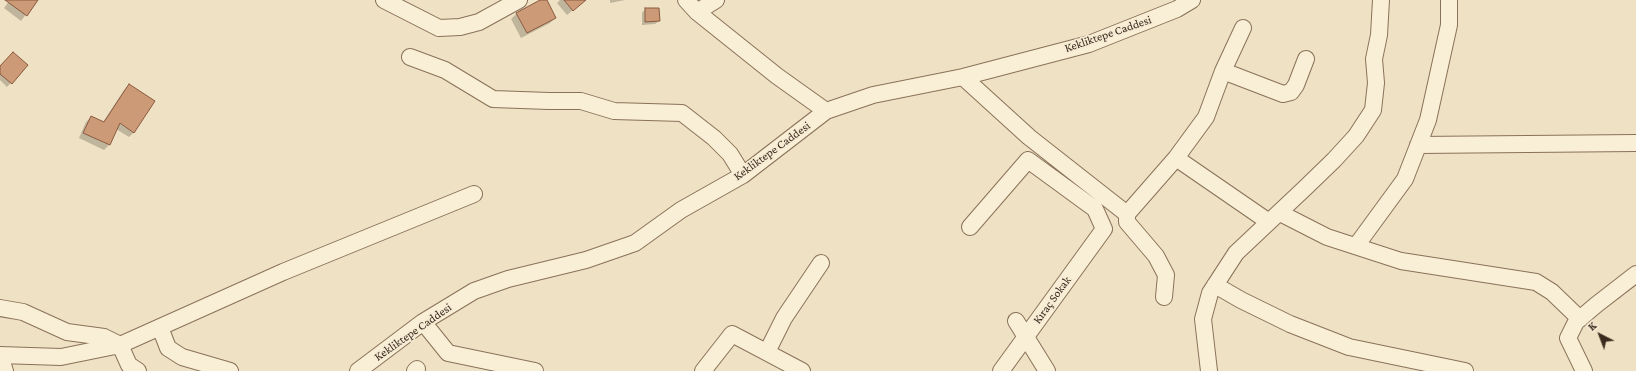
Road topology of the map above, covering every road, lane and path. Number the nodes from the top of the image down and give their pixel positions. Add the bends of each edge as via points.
1 (384, 0) edge
2 (519, 0) edge
3 (686, 0) edge
4 (716, 0) edge
5 (1192, 0) edge
6 (1381, 0) edge
7 (1449, 0) edge
8 (697, 12) junction
9 (1243, 28) dead end
10 (410, 57) dead end
11 (1306, 59) dead end
12 (1223, 71) junction
13 (963, 77) junction
14 (826, 110) junction
15 (1636, 143) edge
16 (1418, 145) junction
17 (1176, 158) junction
18 (743, 175) junction
19 (474, 194) dead end
20 (1127, 214) junction
21 (1274, 218) junction
22 (970, 227) dead end
23 (1356, 246) junction
24 (821, 263) dead end
25 (1636, 274) edge
26 (1215, 285) junction
27 (1164, 297) dead end
28 (0, 308) edge
29 (1580, 319) junction
30 (1016, 321) dead end
31 (423, 322) junction
32 (160, 327) junction
33 (1025, 337) junction
34 (120, 344) junction
35 (767, 352) junction
36 (0, 356) edge
37 (62, 364) edge
38 (1212, 370) edge
39 (5, 371) edge
40 (138, 371) edge
41 (230, 371) edge
42 (358, 371) edge
43 (535, 371) edge
44 (703, 371) edge
45 (802, 371) edge
46 (1001, 371) edge
47 (1047, 371) edge
48 (1466, 371) edge
49 (1584, 371) edge

1 - 2 street via 438,28 460,27 479,22
3 - 8 street
4 - 8 street
5 - 13 street, Kekliktepe Caddesi via 1177,9 1089,44
6 - 21 street via 1379,35 1374,59 1376,82 1373,110 1356,136
7 - 16 street via 1449,25 1428,120
8 - 14 street via 777,76
9 - 12 street
10 - 18 street via 445,70 493,99 549,102 581,100 614,111 682,113 730,154
11 - 12 street via 1296,85 1291,92 1283,94
12 - 17 street via 1206,117
13 - 14 street, Kekliktepe Caddesi via 873,95
13 - 20 street via 1029,137
14 - 18 street, Kekliktepe Caddesi
15 - 16 street
16 - 23 street via 1404,179
17 - 20 street
17 - 21 street
18 - 31 street, Kekliktepe Caddesi via 681,210 635,243 586,260 508,279 474,291
19 - 32 street via 283,272
20 - 27 street via 1127,222 1156,256 1166,275
21 - 23 street
21 - 26 street via 1236,252
22 - 33 street, Kıraç Sokak via 1028,160 1095,209 1104,229
23 - 29 street via 1401,261 1536,282 1552,292
24 - 35 street via 784,318
25 - 29 street
26 - 38 street via 1210,293 1203,319
26 - 48 street via 1290,324 1349,347
28 - 34 street via 23,312 67,332 104,337
29 - 49 street via 1568,338
30 - 33 street
31 - 42 street, Kekliktepe Caddesi
31 - 43 street via 448,353
32 - 34 street
32 - 41 street via 168,348 182,357
33 - 46 street, Kıraç Sokak
33 - 47 street
34 - 37 street
34 - 40 street via 129,365
35 - 44 street via 732,334
35 - 45 street
36 - 37 street
36 - 39 street

